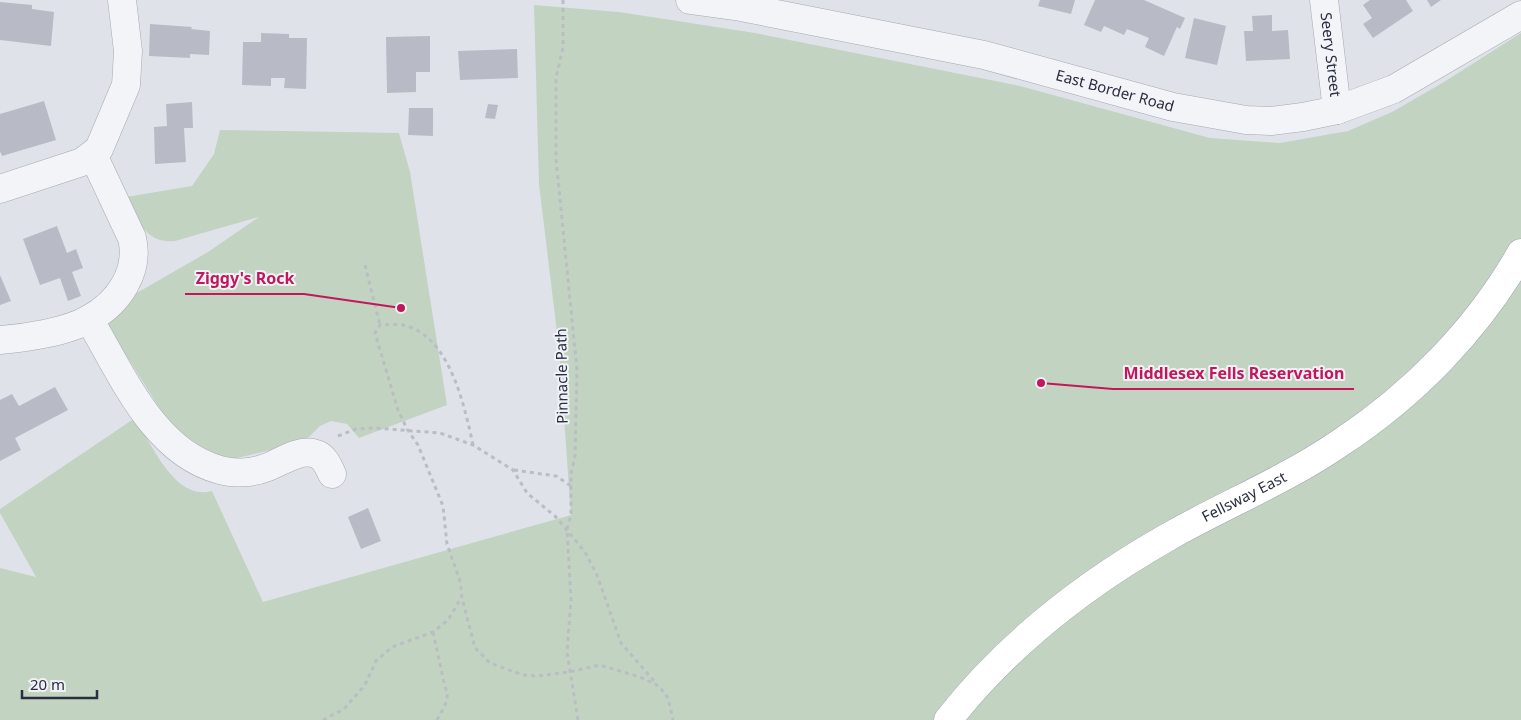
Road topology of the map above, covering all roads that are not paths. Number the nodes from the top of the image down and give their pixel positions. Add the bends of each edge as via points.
1 (122, 0) edge
2 (690, 0) edge
3 (1324, 0) edge
4 (1521, 14) edge
5 (1337, 110) junction
6 (93, 155) junction
7 (0, 189) edge
8 (1521, 253) edge
9 (90, 319) junction
10 (0, 340) edge
11 (332, 474) dead end
12 (948, 720) edge

1 - 6 street via 128,51 126,85 104,140
2 - 5 street, East Border Road via 742,7 984,55 1173,107 1238,119 1271,121
3 - 5 street, Seery Street
4 - 5 street, East Border Road via 1394,89
6 - 7 street via 82,162
6 - 9 street via 128,225 135,250 129,280
8 - 12 main road, Fellsway East via 1494,296 1440,360 1376,417 1306,464 1166,538 1066,604 976,686
9 - 10 street via 43,334
9 - 11 street via 131,389 136,404 170,441 196,461 221,471 241,472 314,453 322,458

